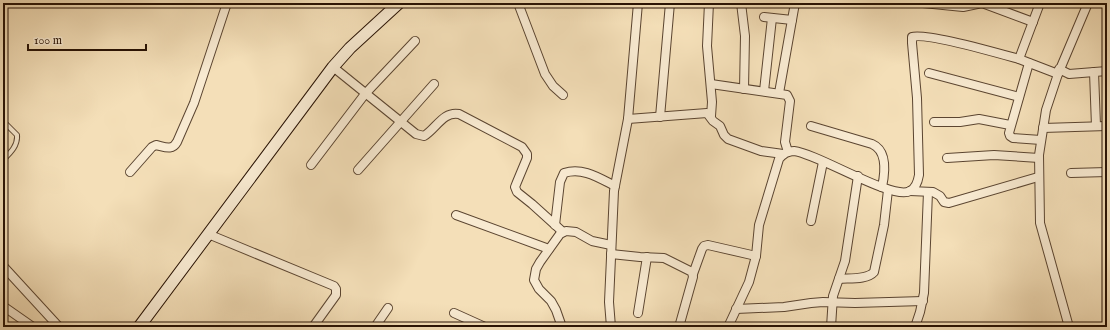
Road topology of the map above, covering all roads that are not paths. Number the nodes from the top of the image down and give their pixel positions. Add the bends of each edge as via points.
1 (227, 3) edge
2 (399, 3) edge
3 (518, 3) edge
4 (638, 3) edge
5 (670, 3) edge
6 (709, 3) edge
7 (741, 3) edge
8 (795, 3) edge
9 (923, 3) edge
10 (1040, 3) edge
11 (1088, 3) edge
12 (764, 17) dead end
13 (772, 18) junction
14 (792, 20) junction
15 (1033, 22) junction
16 (415, 41) dead end
17 (1019, 59) junction
18 (1029, 63) junction
19 (333, 67) junction
20 (1107, 71) edge
21 (1058, 72) junction
22 (1094, 72) junction
23 (929, 73) dead end
24 (434, 84) dead end
25 (711, 84) junction
26 (744, 88) junction
27 (764, 91) junction
28 (779, 93) junction
29 (366, 94) junction
30 (563, 95) dead end
31 (1019, 97) junction
32 (711, 116) junction
33 (660, 117) junction
34 (628, 118) junction
35 (3, 121) edge
36 (400, 122) junction
37 (934, 122) dead end
38 (1010, 125) junction
39 (811, 126) dead end
40 (1096, 126) junction
41 (1107, 126) edge
42 (1043, 128) junction
43 (1041, 140) junction
44 (785, 153) junction
45 (947, 158) dead end
46 (1039, 158) junction
47 (3, 160) edge
48 (823, 162) junction
49 (311, 165) dead end
50 (358, 170) dead end
51 (130, 172) dead end
52 (1107, 172) edge
53 (1071, 173) dead end
54 (858, 176) junction
55 (1038, 177) junction
56 (615, 186) junction
57 (885, 189) junction
58 (910, 191) junction
59 (928, 192) junction
60 (456, 215) dead end
61 (811, 221) dead end
62 (555, 224) junction
63 (563, 232) junction
64 (208, 234) junction
65 (549, 249) junction
66 (611, 250) junction
67 (756, 256) junction
68 (647, 258) junction
69 (3, 266) edge
70 (693, 274) junction
71 (839, 279) junction
72 (923, 301) junction
73 (832, 302) junction
74 (3, 306) edge
75 (388, 308) dead end
76 (736, 309) junction
77 (638, 313) dead end
78 (454, 314) dead end
79 (32, 327) edge
80 (59, 327) edge
81 (139, 327) edge
82 (313, 327) edge
83 (375, 327) edge
84 (485, 327) edge
85 (562, 327) edge
86 (611, 327) edge
87 (679, 327) edge
88 (728, 327) edge
89 (831, 327) edge
90 (914, 327) edge
91 (1069, 327) edge

1 - 51 street via 194,103 177,142 170,148 156,145 152,147
2 - 19 main road
3 - 30 street via 545,74
4 - 34 street
5 - 33 street
6 - 25 street via 707,46
7 - 26 street via 745,36
8 - 14 street
9 - 15 street via 963,6 982,3
10 - 15 street
11 - 21 street
12 - 13 street
13 - 14 street
13 - 27 street
14 - 28 street
15 - 17 street
16 - 29 street
17 - 18 street
17 - 58 street via 937,38 912,37 919,175 915,187
18 - 21 street
18 - 31 street
19 - 29 street
19 - 64 main road
20 - 22 street
21 - 22 street
21 - 42 street
22 - 40 street
23 - 31 street
24 - 36 street
25 - 26 street
25 - 32 street
26 - 27 street
27 - 28 street
28 - 44 street via 787,95 790,101
29 - 36 street
29 - 49 street
31 - 38 street
32 - 33 street via 704,113
32 - 44 street via 728,139 761,152
33 - 34 street
34 - 56 street
35 - 47 lane via 17,135 18,140
36 - 50 street
36 - 62 street via 416,134 424,136 449,114 459,114 522,147 527,158 515,188
37 - 38 street via 979,119
38 - 43 street via 1010,136
39 - 57 street via 879,148 885,169
40 - 41 street
40 - 42 street
42 - 43 street
43 - 46 street
44 - 48 street via 794,151
44 - 67 street via 779,159 759,225
45 - 46 street via 994,155
46 - 55 street
48 - 54 street
48 - 61 street
52 - 53 street
54 - 57 street
54 - 71 street via 845,261
55 - 59 street via 949,203 944,202 937,194
55 - 91 street via 1040,223
56 - 62 street via 588,173 564,173 560,182
56 - 66 street
57 - 58 street via 905,193
57 - 71 street via 884,225 873,274
58 - 59 street
59 - 72 street
60 - 65 street
62 - 63 street
63 - 65 street
63 - 66 street via 571,231
64 - 81 main road
64 - 82 street via 334,286 336,295
65 - 85 street via 536,269 534,280 551,301
66 - 68 street
66 - 86 street
67 - 70 street via 704,246
67 - 76 street
68 - 70 street via 668,259
68 - 77 street
69 - 80 street
70 - 87 street
71 - 73 street
72 - 73 street
72 - 90 street
73 - 76 street via 784,308
73 - 89 street
74 - 79 street
75 - 83 street
76 - 88 street
78 - 84 street

